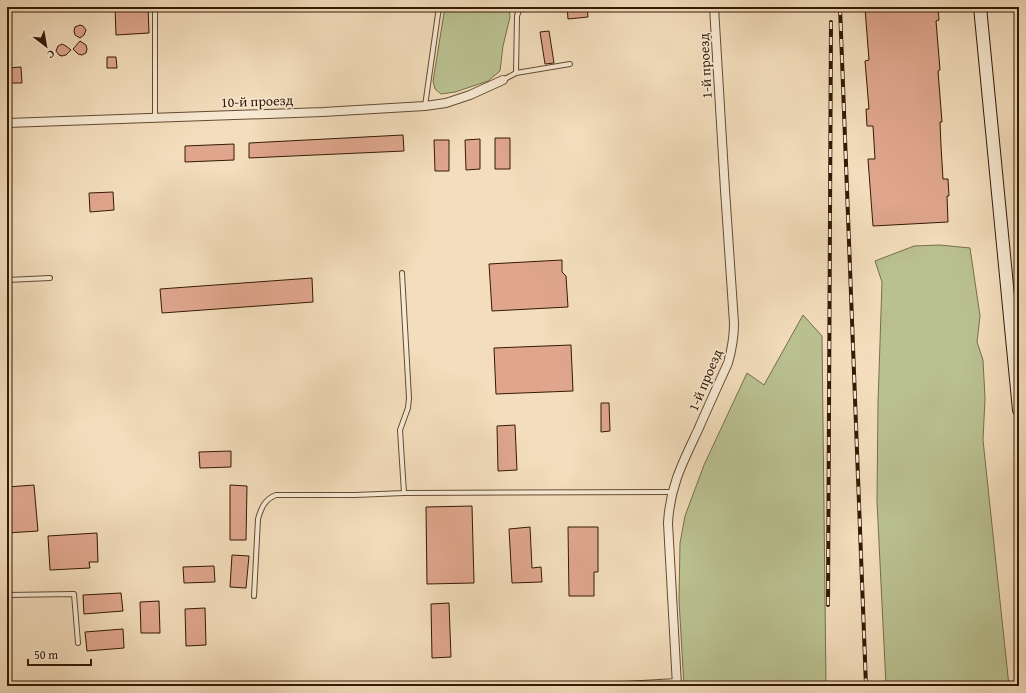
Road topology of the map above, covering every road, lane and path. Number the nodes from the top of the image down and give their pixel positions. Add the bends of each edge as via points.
1 (155, 7) edge
2 (439, 7) edge
3 (522, 7) edge
4 (714, 7) edge
5 (980, 7) edge
6 (570, 64) dead end
7 (516, 73) junction
8 (503, 80) joint
9 (425, 106) junction
10 (155, 118) junction
11 (7, 123) edge
12 (402, 274) dead end
13 (50, 278) dead end
14 (7, 280) edge
15 (1019, 410) edge
16 (672, 492) junction
17 (404, 493) junction
18 (7, 595) edge
19 (254, 596) dead end
20 (78, 643) dead end
21 (677, 684) edge
22 (625, 686) edge

1 - 10 lane
2 - 9 lane
3 - 7 lane via 517,16
4 - 16 street, 1-й проезд via 734,337 728,362
5 - 15 main road
6 - 7 lane
7 - 8 lane
8 - 9 street, 10-й проезд via 446,103
9 - 10 street, 10-й проезд
10 - 11 street, 10-й проезд
12 - 17 lane via 409,398 400,430
13 - 14 lane
16 - 17 lane
16 - 21 street, 1-й проезд via 668,522
17 - 19 lane via 276,495 269,498 258,519
18 - 20 lane via 74,594
21 - 22 street

